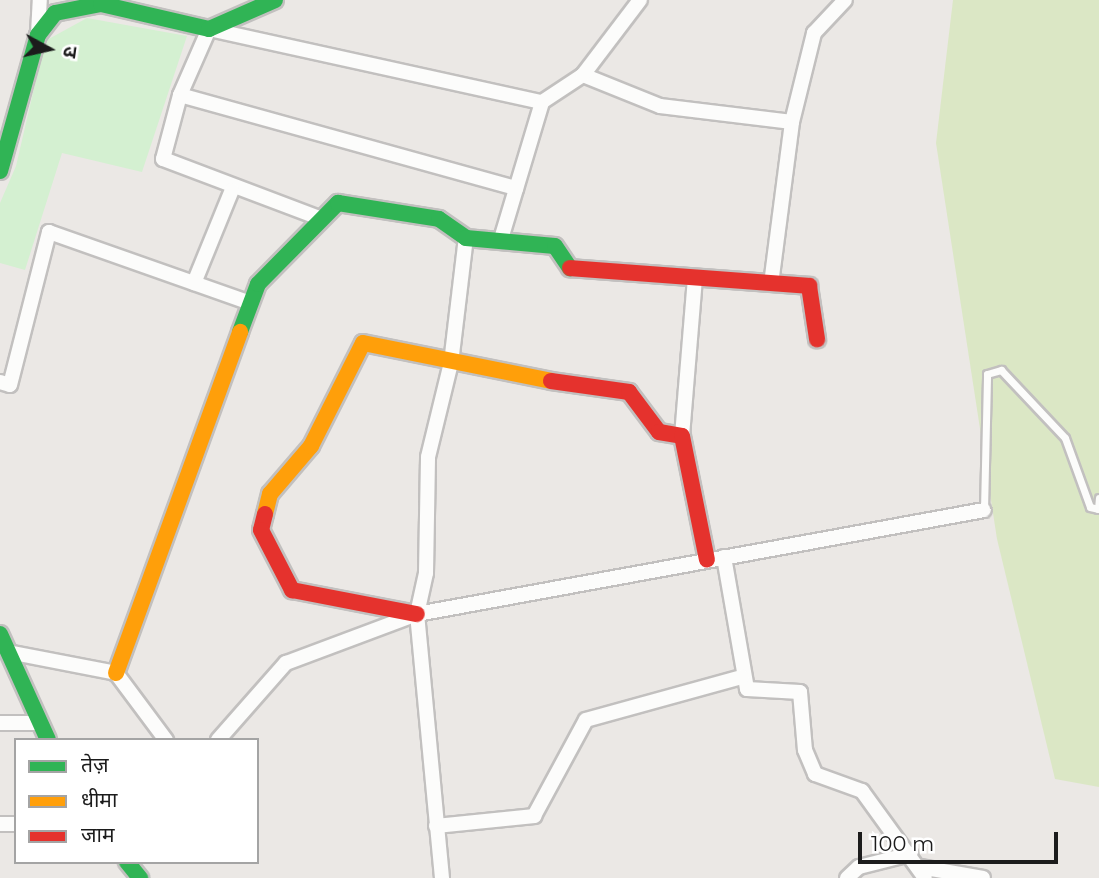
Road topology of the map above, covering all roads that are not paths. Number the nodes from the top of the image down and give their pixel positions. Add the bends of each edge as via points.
1 (40, 0) edge
2 (275, 0) edge
3 (640, 0) edge
4 (845, 0) edge
5 (96, 2) edge
6 (209, 29) junction
7 (38, 35) junction
8 (583, 75) junction
9 (180, 95) junction
10 (542, 102) junction
11 (792, 122) junction
12 (0, 171) edge
13 (516, 188) junction
14 (232, 190) junction
15 (322, 219) junction
16 (466, 238) junction
17 (501, 239) junction
18 (695, 278) junction
19 (194, 283) junction
20 (771, 284) junction
21 (251, 303) junction
22 (817, 340) dead end
23 (451, 363) junction
24 (0, 382) edge
25 (682, 436) junction
26 (1099, 498) edge
27 (984, 510) joint
28 (724, 557) junction
29 (706, 560) junction
30 (417, 614) junction
31 (0, 634) edge
32 (8, 652) junction
33 (116, 673) junction
34 (742, 677) junction
35 (0, 723) edge
36 (38, 723) junction
37 (47, 738) edge
38 (165, 738) edge
39 (220, 738) edge
40 (436, 826) junction
41 (910, 854) junction
42 (129, 864) edge
43 (922, 873) edge
44 (140, 878) edge
45 (442, 878) edge
46 (847, 878) edge
47 (983, 878) edge

1 - 7 street
2 - 6 street
3 - 8 street
4 - 11 street via 814,33
5 - 6 street
5 - 7 street via 64,9
6 - 9 street
6 - 10 street
7 - 12 street
8 - 10 street
8 - 11 street via 673,108
9 - 13 street
9 - 14 street via 163,159
10 - 13 street
11 - 20 street
13 - 17 street
14 - 15 street
14 - 19 street
15 - 16 street via 338,203 439,219
15 - 21 street via 258,284
16 - 17 street
16 - 23 street
17 - 18 street via 555,246 570,269
18 - 20 street
18 - 25 street
19 - 21 street
19 - 24 street via 49,232 10,385
20 - 22 street via 809,286
21 - 33 street
23 - 25 street via 629,392 659,432
23 - 30 street via 428,457 426,573
23 - 30 street via 363,343 310,446 271,494 261,530 292,590
25 - 29 street
26 - 27 lane via 1098,509 1090,507 1065,438 1001,370 987,373
27 - 28 street
28 - 29 street
28 - 34 street
29 - 30 street
30 - 39 street via 286,663
30 - 40 street
31 - 32 street
32 - 33 street
32 - 36 street
33 - 38 street
34 - 40 street via 586,720 534,816
34 - 41 street via 747,689 800,692 805,750 815,774 862,791
35 - 36 street
36 - 37 street
40 - 45 street
41 - 43 street
41 - 46 street via 859,867
42 - 44 street
43 - 47 street

